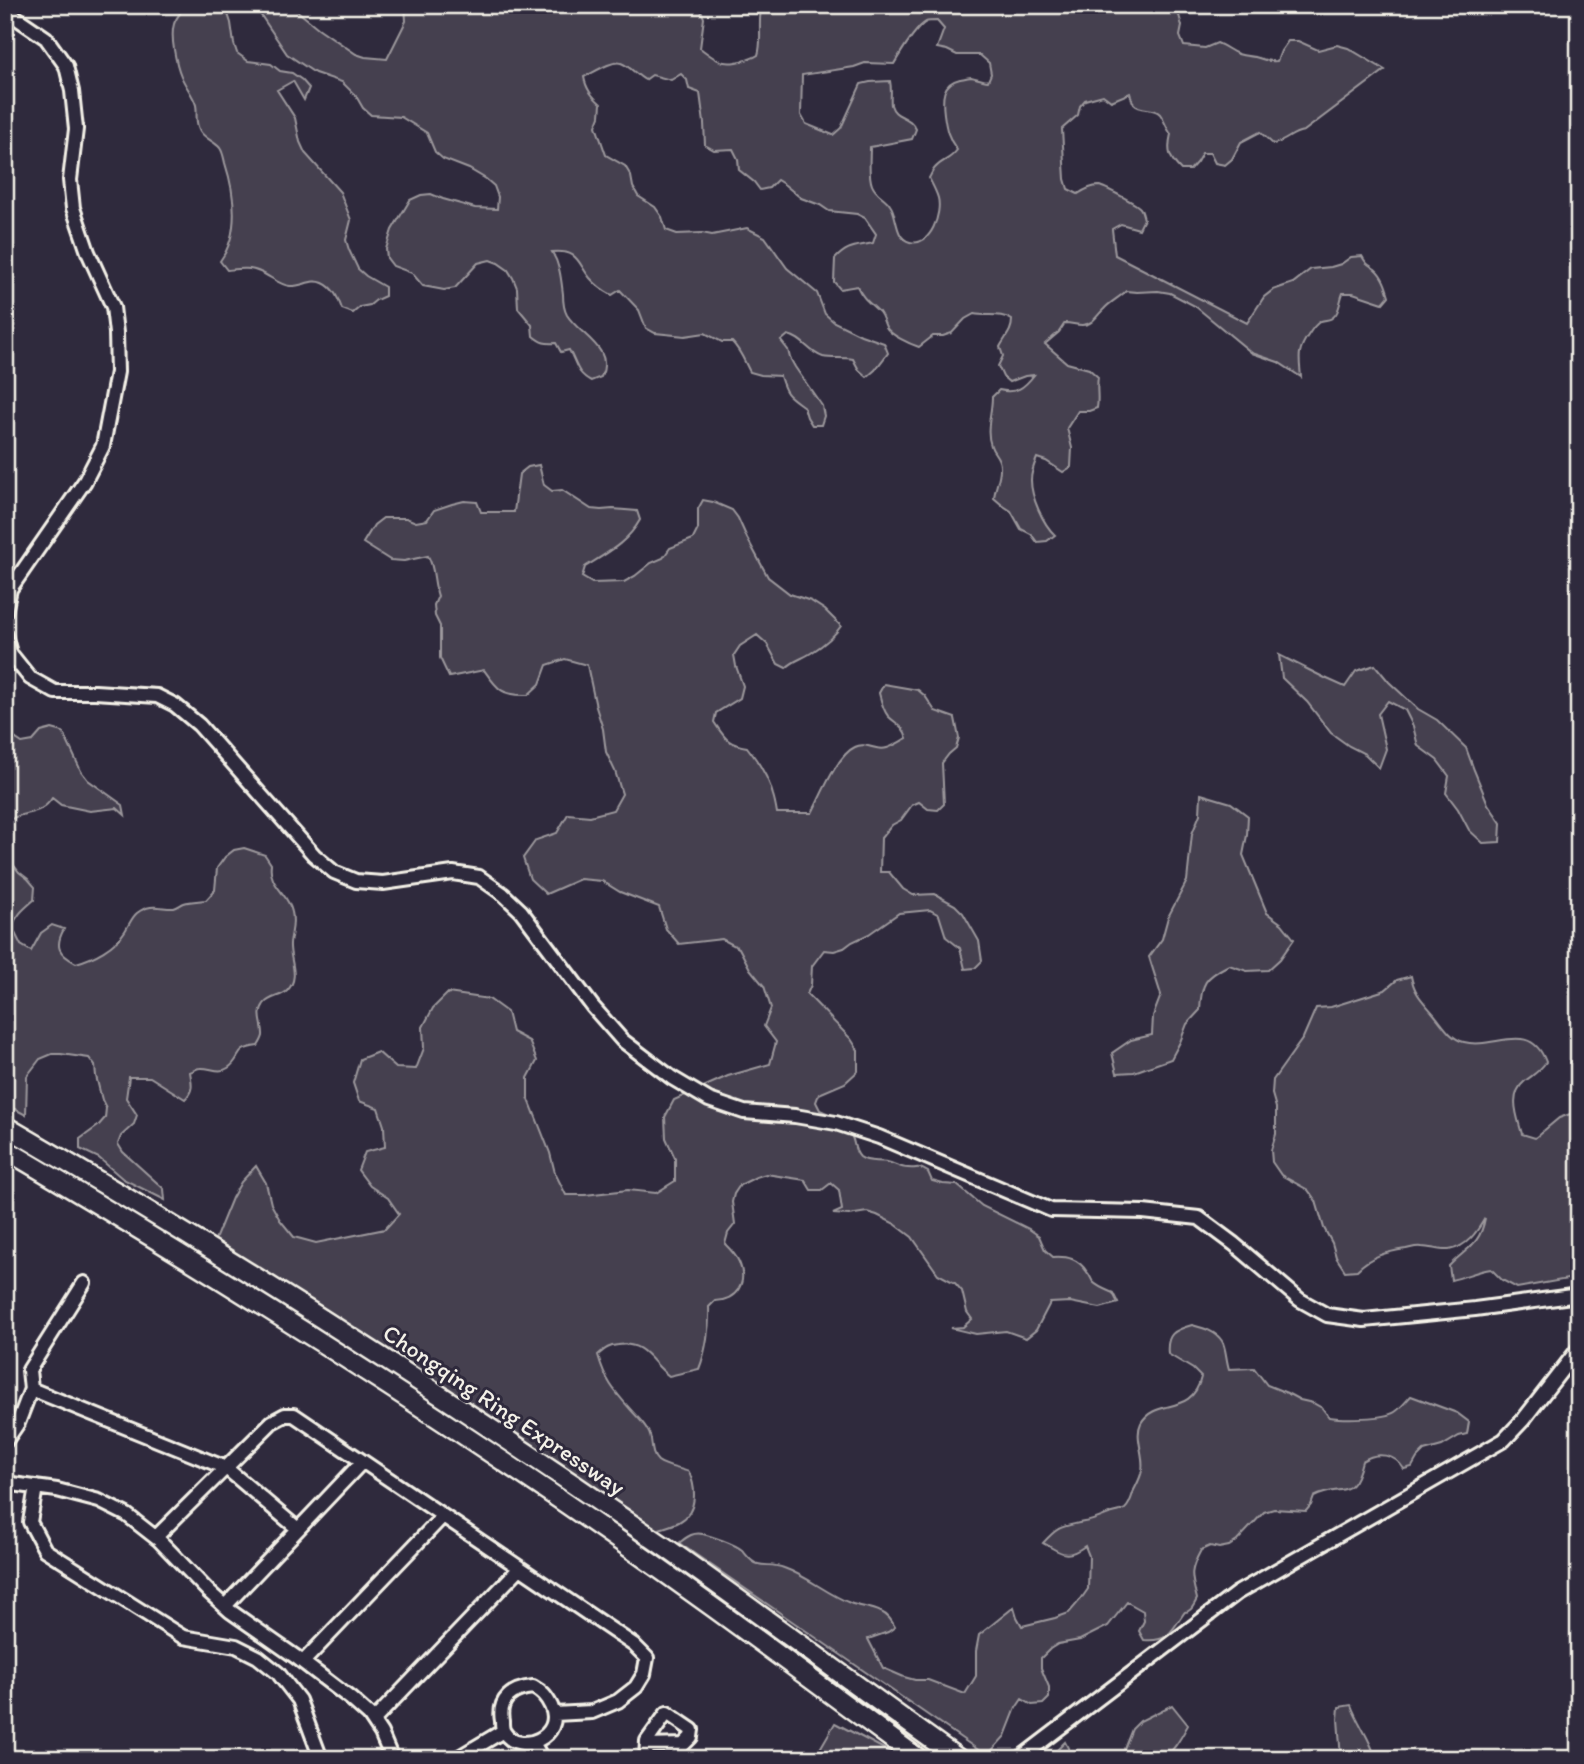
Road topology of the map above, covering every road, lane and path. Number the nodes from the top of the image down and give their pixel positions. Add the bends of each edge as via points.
1 (5, 10) edge
2 (5, 612) edge
3 (5, 635) edge
4 (5, 1126) edge
5 (5, 1149) edge
6 (85, 1283) dead end
7 (1579, 1295) edge
8 (1579, 1348) edge
9 (31, 1389) junction
10 (5, 1442) edge
11 (362, 1462) junction
12 (226, 1468) junction
13 (5, 1483) edge
14 (36, 1487) junction
15 (443, 1516) junction
16 (298, 1529) junction
17 (156, 1537) junction
18 (520, 1568) junction
19 (225, 1606) junction
20 (303, 1662) junction
21 (555, 1714) junction
22 (373, 1721) junction
23 (503, 1731) junction
24 (533, 1742) junction
25 (321, 1759) edge
26 (392, 1759) edge
27 (456, 1759) edge
28 (542, 1759) edge
29 (919, 1759) edge
30 (959, 1759) edge
31 (1019, 1759) edge

1 - 2 street via 46,38 66,66 76,130 70,180 73,208 113,307 117,372 103,446 85,481 9,589
3 - 7 street via 10,653 30,678 55,692 157,696 175,705 334,872 356,881 383,883 453,873 480,877 521,911 622,1040 672,1079 709,1100 744,1112 836,1123 1051,1210 1143,1212 1199,1219 1300,1300 1327,1315 1364,1320
4 - 30 highway, Chongqing Ring Expressway via 378,1354 665,1548
5 - 29 highway, Chongqing Ring Expressway via 366,1370 695,1594
6 - 9 street via 29,1370
8 - 31 street via 1504,1440 1237,1593
9 - 10 street
9 - 12 street
11 - 12 street via 294,1415 285,1415
11 - 15 street
11 - 16 street
12 - 16 street
12 - 17 street
13 - 14 street
14 - 17 street via 99,1501
14 - 25 street via 30,1522 45,1550 183,1637 236,1646 258,1657 299,1700
15 - 18 street
15 - 20 street
16 - 19 street
17 - 19 street
18 - 21 street via 647,1658 636,1687 618,1701 592,1712
18 - 22 street
19 - 20 street
20 - 22 street
21 - 23 street via 544,1693 521,1688 504,1703 500,1714
21 - 24 street via 553,1728
22 - 26 street
23 - 24 street via 523,1743
23 - 27 street
24 - 28 street

